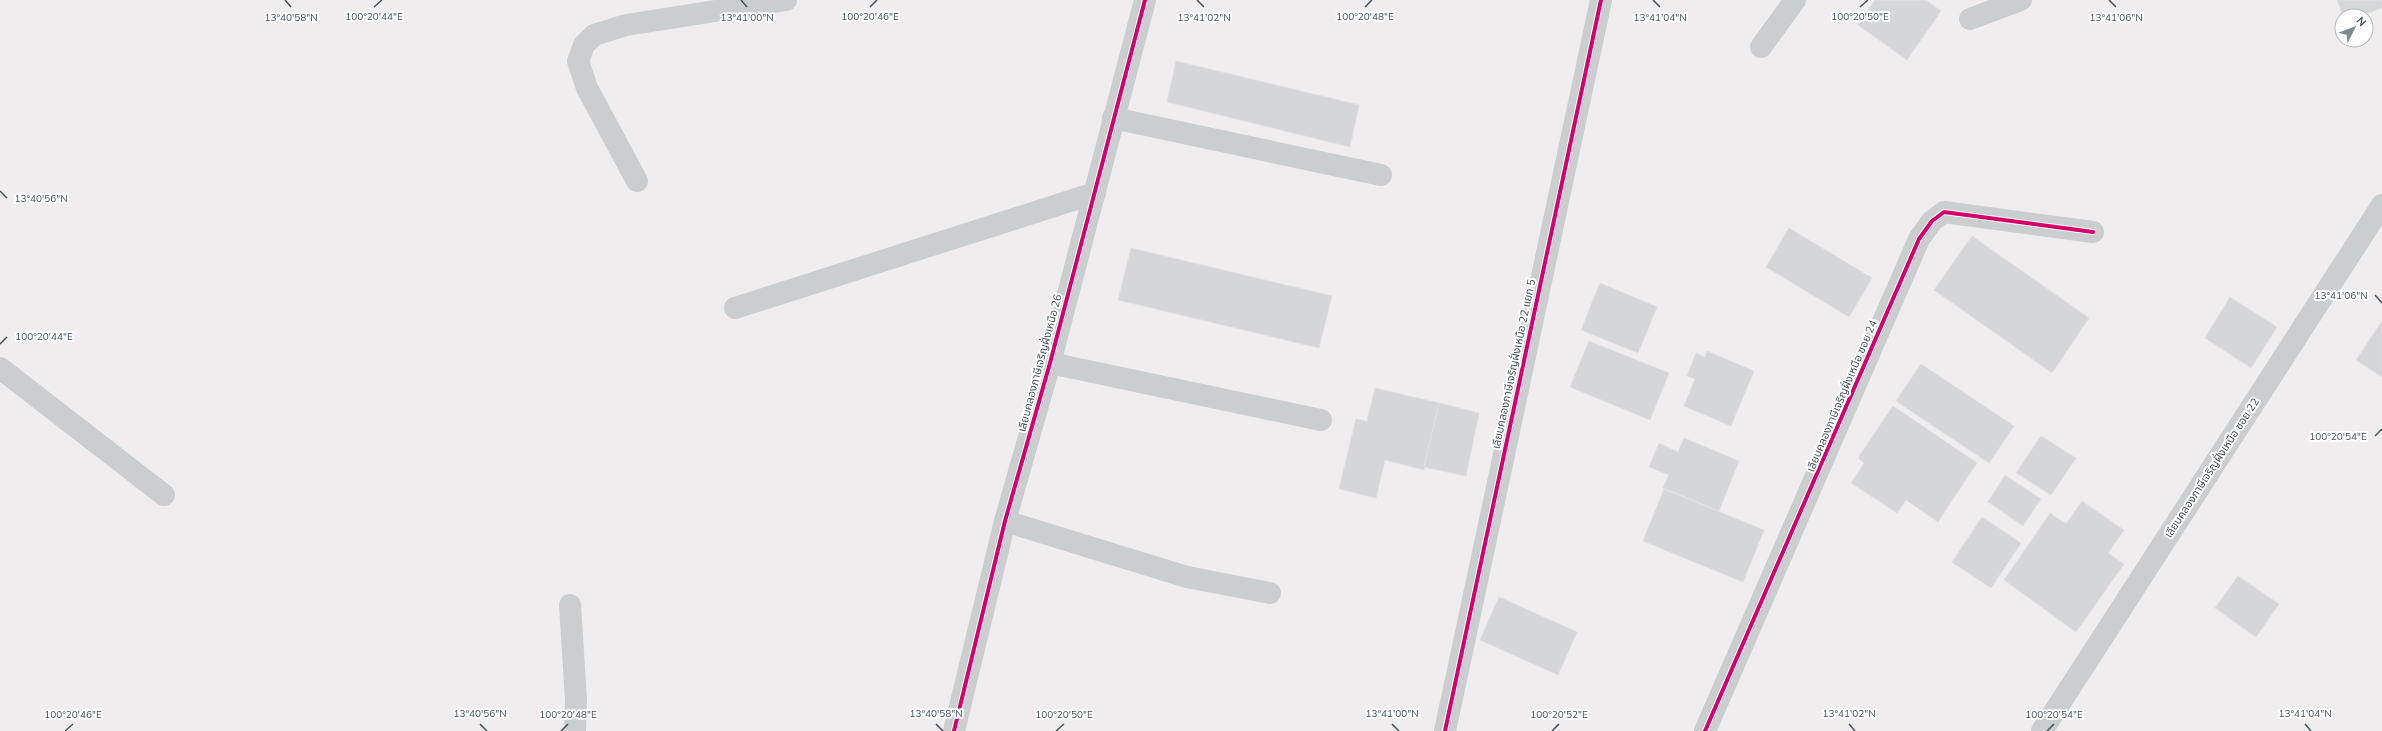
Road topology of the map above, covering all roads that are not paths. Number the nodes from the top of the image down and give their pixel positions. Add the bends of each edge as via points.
1 (786, 0) edge
2 (1145, 0) edge
3 (1601, 0) edge
4 (1794, 0) edge
5 (2021, 0) edge
6 (1970, 19) dead end
7 (1761, 47) dead end
8 (1113, 118) junction
9 (1381, 174) dead end
10 (637, 181) dead end
11 (1095, 193) junction
12 (2382, 205) edge
13 (2093, 232) dead end
14 (735, 308) dead end
15 (1050, 363) junction
16 (0, 368) edge
17 (1321, 420) dead end
18 (164, 495) dead end
19 (1005, 521) junction
20 (1270, 593) dead end
21 (570, 605) dead end
22 (575, 731) edge
23 (954, 731) edge
24 (1445, 731) edge
25 (1705, 731) edge
26 (2042, 731) edge

1 - 10 street via 626,25 594,35 584,45 578,61 587,88
2 - 8 street, เลียบคลองภาษีเจริญฝั่งเหนือ 26
3 - 24 street, เลียบคลองภาษีเจริญฝั่งเหนือ 22 แยก 5
4 - 7 street
5 - 6 street
8 - 9 street
8 - 11 street, เลียบคลองภาษีเจริญฝั่งเหนือ 26
11 - 14 street
11 - 15 street, เลียบคลองภาษีเจริญฝั่งเหนือ 26
12 - 26 street, เลียบคลองภาษีเจริญฝั่งเหนือ ซอย 22
13 - 25 street, เลียบคลองภาษีเจริญฝั่งเหนือ ซอย 24 via 1944,212 1932,221 1919,239
15 - 17 street
15 - 19 street, เลียบคลองภาษีเจริญฝั่งเหนือ 26
16 - 18 street
19 - 20 street via 1187,577
19 - 23 street, เลียบคลองภาษีเจริญฝั่งเหนือ 26
21 - 22 street via 576,700

